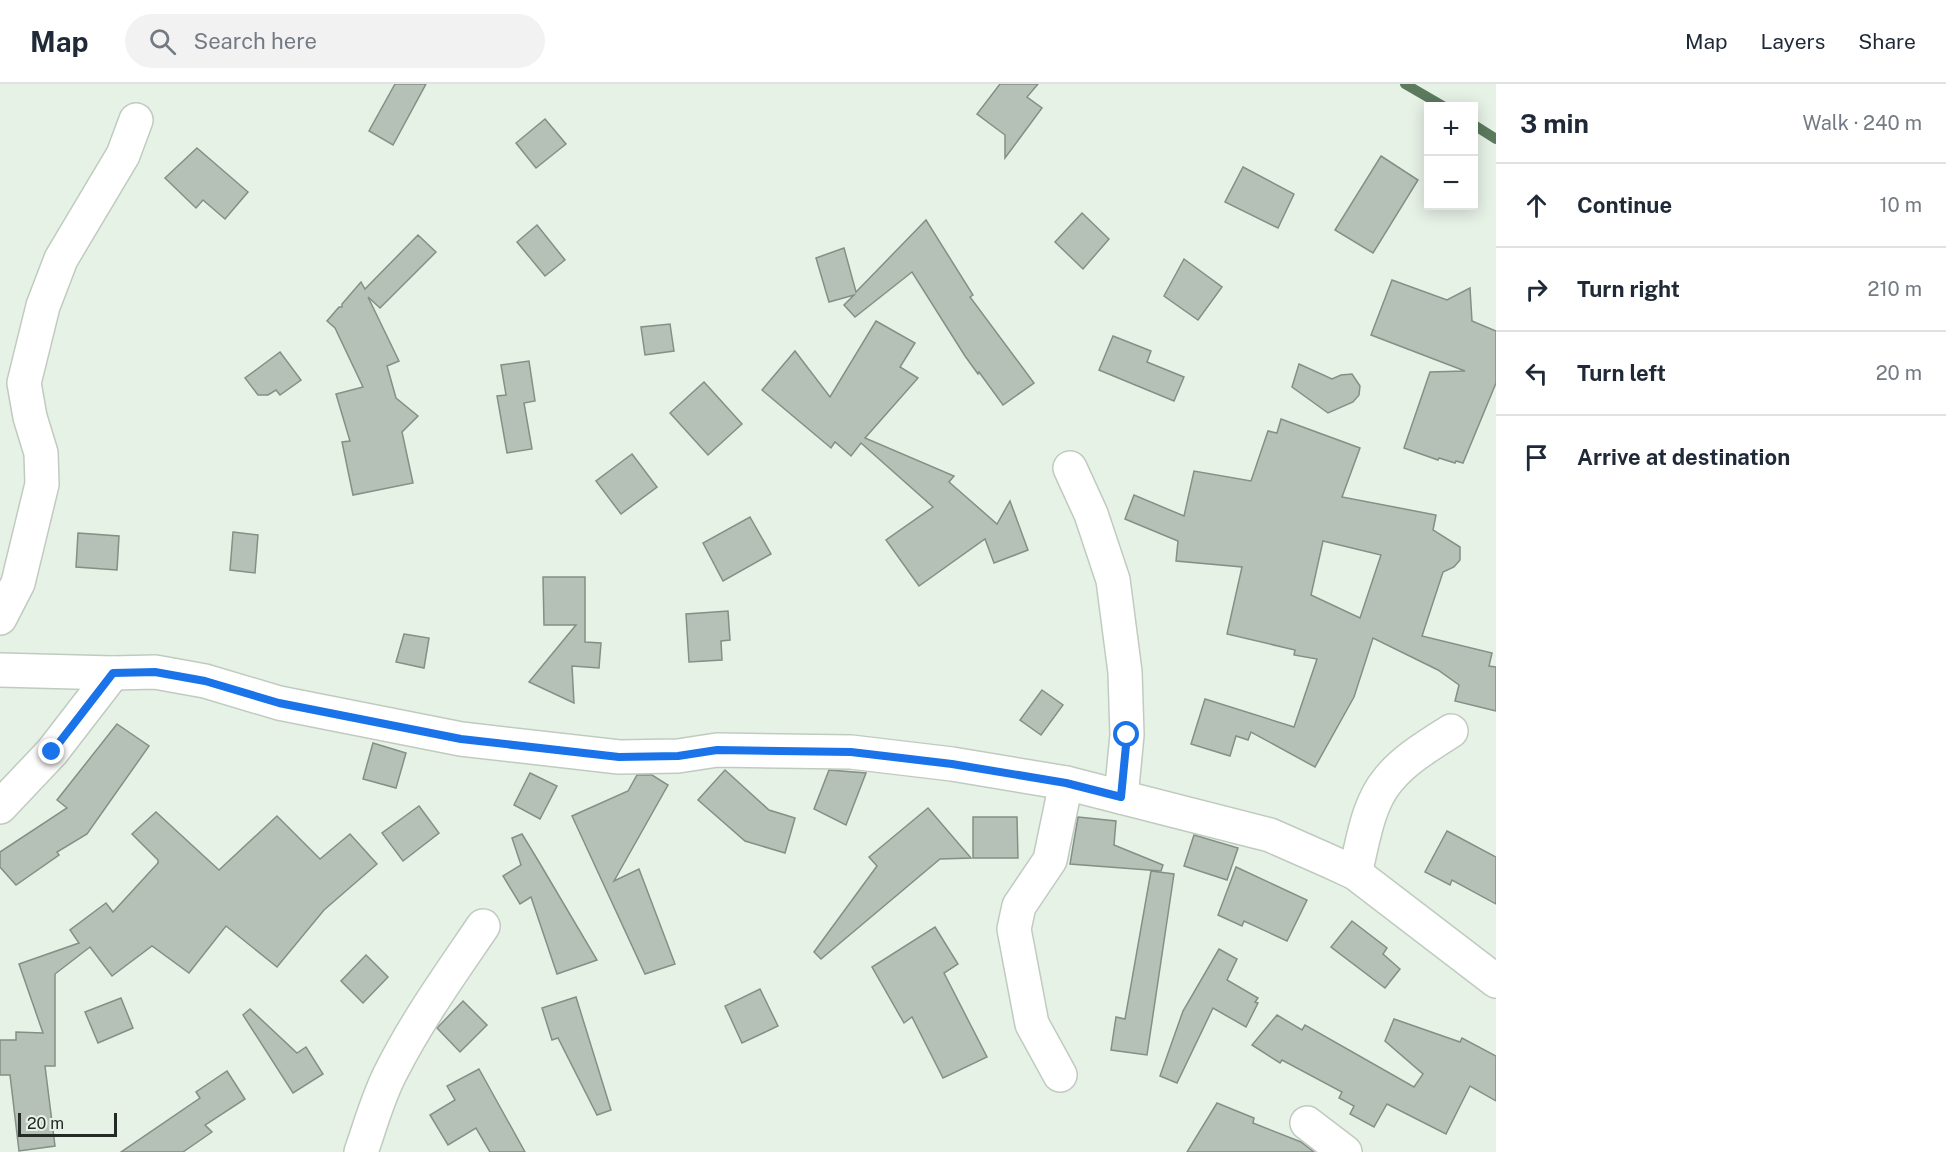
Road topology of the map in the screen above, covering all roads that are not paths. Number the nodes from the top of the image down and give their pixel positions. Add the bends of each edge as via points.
1 (136, 120) dead end
2 (1070, 468) dead end
3 (0, 618) edge
4 (0, 670) edge
5 (113, 673) junction
6 (1450, 731) dead end
7 (1066, 783) junction
8 (1121, 797) junction
9 (0, 807) edge
10 (1355, 873) junction
11 (483, 926) dead end
12 (1496, 981) edge
13 (1060, 1075) dead end
14 (1307, 1123) dead end
15 (362, 1152) edge
16 (1345, 1152) edge

1 - 3 street via 123,155 61,259 43,306 24,383 41,453 42,483 18,583
2 - 8 street via 1091,514 1113,580 1125,672 1127,735
4 - 5 street
5 - 7 street via 155,672 205,681 279,703 461,739 619,757 678,756 717,750 851,752
5 - 9 street via 52,752
6 - 10 street via 1386,781 1372,809
7 - 8 street
7 - 13 street via 1050,860 1019,906 1014,928 1032,1024
8 - 10 street via 1270,835
10 - 12 street
11 - 15 street via 423,1013 391,1070
14 - 16 street

